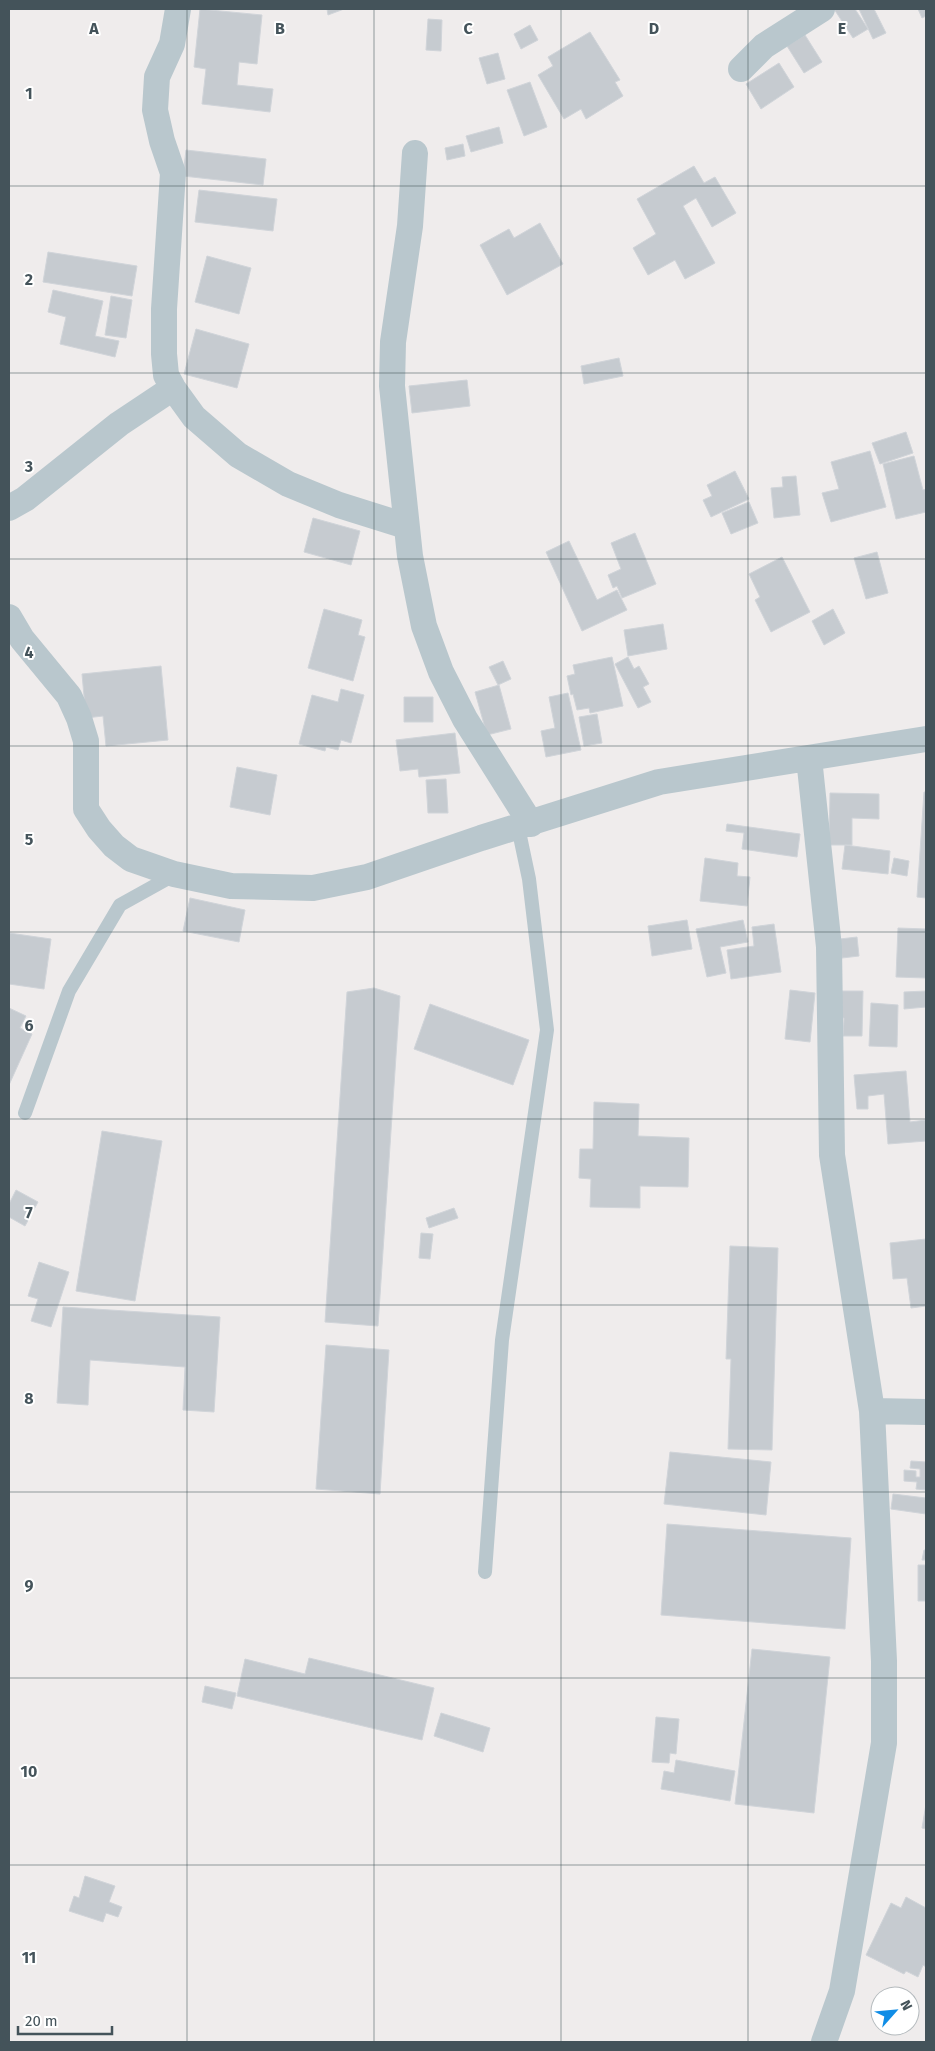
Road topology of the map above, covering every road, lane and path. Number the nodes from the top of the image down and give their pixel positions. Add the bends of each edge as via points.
1 (178, 9) edge
2 (822, 9) edge
3 (742, 69) dead end
4 (415, 153) dead end
5 (173, 388) junction
6 (9, 508) edge
7 (406, 526) junction
8 (9, 617) edge
9 (926, 739) edge
10 (809, 758) junction
11 (524, 825) junction
12 (174, 874) junction
13 (25, 1113) dead end
14 (872, 1411) junction
15 (926, 1412) edge
16 (486, 1572) dead end
17 (824, 2042) edge

1 - 5 street via 172,44 157,77 155,110 173,174 164,309 165,368
2 - 3 street via 764,46
4 - 7 street via 410,226 393,342 392,386
5 - 6 street via 119,424 25,499
5 - 7 street via 194,417 246,460 288,484
7 - 11 street via 424,626 441,672
8 - 12 street via 22,639 69,696 79,718 86,741 86,809 114,846 131,859
9 - 10 street
10 - 11 street via 660,782
10 - 14 street via 829,947 832,1155
11 - 12 street via 367,877 313,888 231,886
11 - 16 lane via 547,1030 502,1340
12 - 13 lane via 120,905 69,991
14 - 15 street
14 - 17 street via 884,1661 884,1743 842,1991

